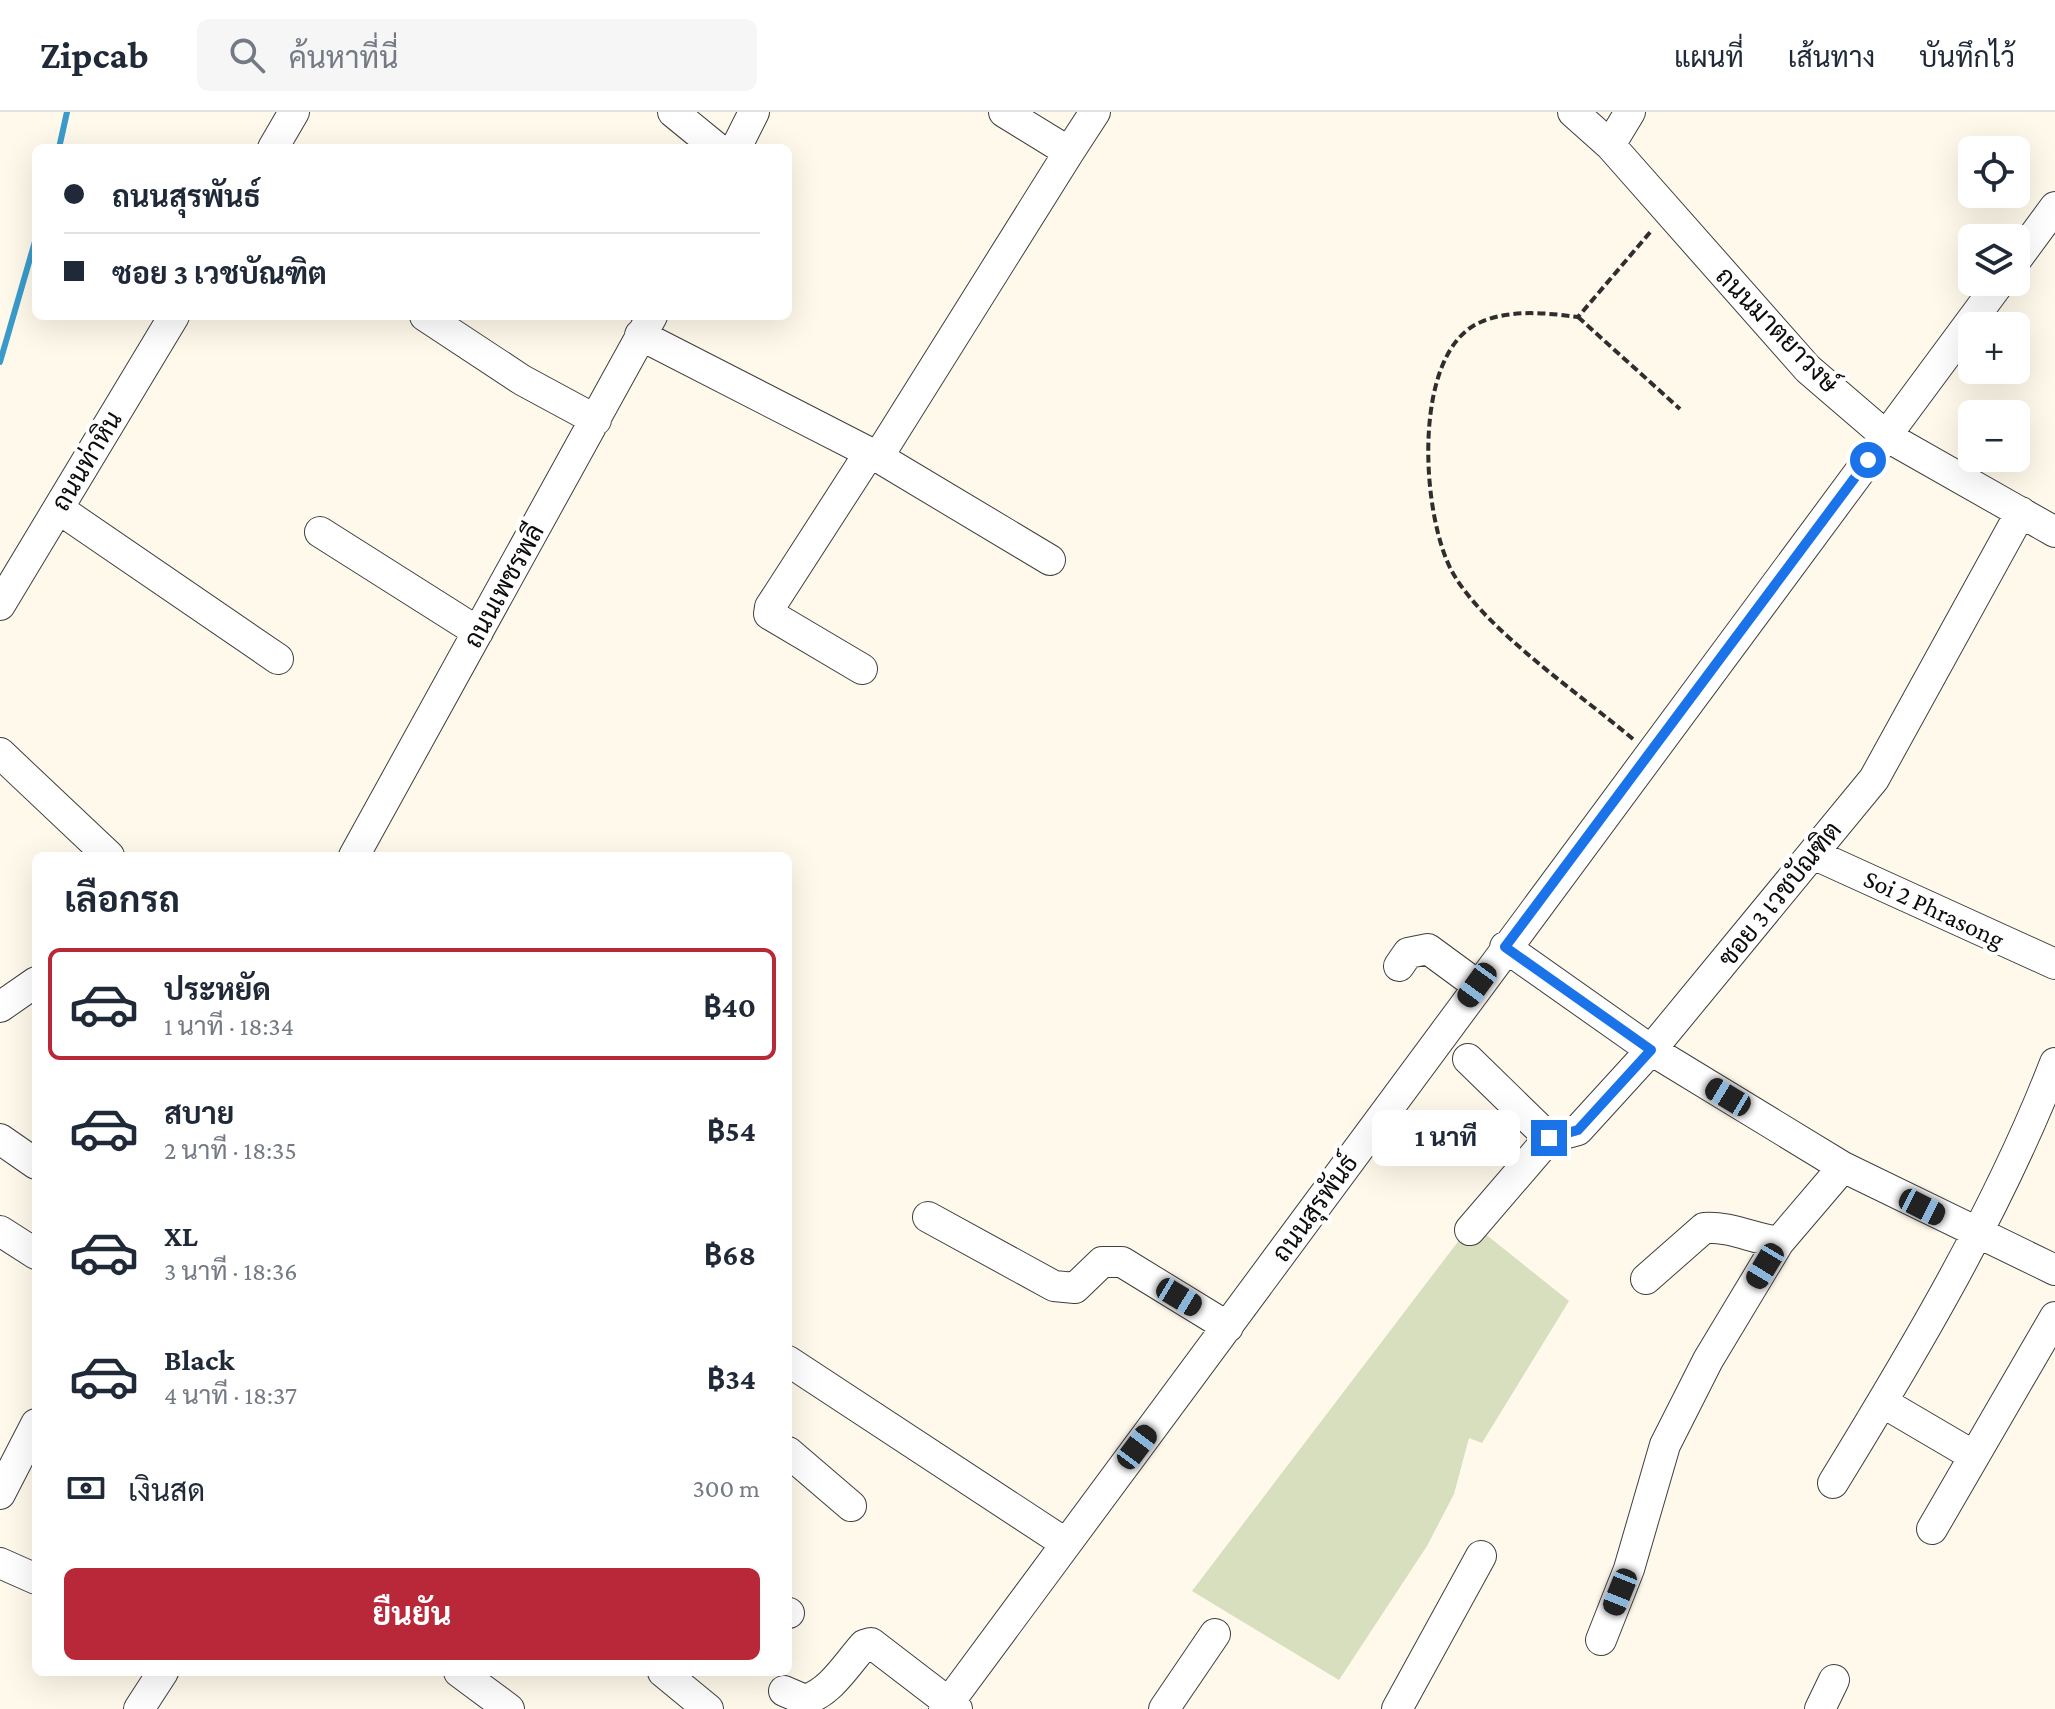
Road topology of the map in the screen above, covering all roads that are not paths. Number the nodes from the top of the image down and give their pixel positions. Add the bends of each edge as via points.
1 (294, 112) edge
2 (673, 112) edge
3 (754, 112) edge
4 (1004, 112) edge
5 (1095, 112) edge
6 (1573, 112) edge
7 (1630, 112) edge
8 (275, 144) edge
9 (712, 144) edge
10 (738, 144) edge
11 (1610, 145) junction
12 (1069, 152) junction
13 (2055, 207) edge
14 (2030, 241) edge
15 (1990, 296) edge
16 (172, 320) edge
17 (431, 320) edge
18 (646, 326) edge
19 (596, 420) junction
20 (1886, 436) junction
21 (874, 454) junction
22 (59, 509) junction
23 (2021, 512) junction
24 (320, 532) dead end
25 (2055, 532) edge
26 (1050, 560) dead end
27 (0, 605) edge
28 (478, 632) junction
29 (278, 659) dead end
30 (862, 669) dead end
31 (0, 753) edge
32 (105, 852) edge
33 (356, 852) edge
34 (1813, 854) junction
35 (1505, 947) junction
36 (2055, 964) edge
37 (1399, 966) dead end
38 (32, 985) edge
39 (1477, 985) junction
40 (0, 1007) edge
41 (1651, 1050) junction
42 (1468, 1059) dead end
43 (2055, 1063) edge
44 (1549, 1138) junction
45 (0, 1139) edge
46 (32, 1161) edge
47 (1843, 1167) junction
48 (928, 1217) dead end
49 (1470, 1230) dead end
50 (0, 1231) edge
51 (1974, 1233) junction
52 (1779, 1242) junction
53 (32, 1251) edge
54 (2055, 1270) edge
55 (1646, 1279) dead end
56 (2055, 1317) edge
57 (1228, 1327) junction
58 (792, 1364) edge
59 (1882, 1402) junction
60 (32, 1431) edge
61 (792, 1455) edge
62 (1974, 1456) junction
63 (3, 1483) edge
64 (1833, 1483) dead end
65 (851, 1506) dead end
66 (1932, 1529) dead end
67 (1065, 1543) junction
68 (1481, 1556) dead end
69 (0, 1563) edge
70 (32, 1577) edge
71 (1215, 1634) dead end
72 (1601, 1640) dead end
73 (160, 1676) edge
74 (464, 1676) edge
75 (668, 1676) edge
76 (1834, 1680) dead end
77 (784, 1691) dead end
78 (949, 1707) edge
79 (139, 1709) edge
80 (509, 1709) edge
81 (708, 1709) edge
82 (1164, 1709) edge
83 (1397, 1709) edge
84 (1820, 1709) edge

1 - 8 street
2 - 9 street
3 - 10 street
4 - 12 street
5 - 12 street
6 - 11 street, ถนนมาตยาวงษ์
7 - 11 street
11 - 20 street, ถนนมาตยาวงษ์ via 1808,369
12 - 21 street
13 - 14 street
15 - 20 street, ถนนสุรพันธ์
16 - 22 street, ถนนท่าหิน
17 - 19 street via 522,380
18 - 19 street, ถนนเพชรพลี
18 - 21 street
19 - 28 street, ถนนเพชรพลี
20 - 23 street, ถนนมาตยาวงษ์
20 - 35 street, ถนนสุรพันธ์
21 - 26 street
21 - 30 street via 769,614
22 - 27 street, ถนนท่าหิน
22 - 29 street
23 - 25 street, ถนนมาตยาวงษ์
23 - 34 street, ซอย 3 เวชบัณฑิต via 1874,779
24 - 28 street
28 - 33 street, ถนนเพชรพลี
31 - 32 street
34 - 36 street, Soi 2 Phrasong
34 - 41 street, ซอย 3 เวชบัณฑิต
35 - 39 street, ถนนสุรพันธ์
35 - 41 street
37 - 39 street via 1408,953 1428,949
38 - 40 street
39 - 57 street, ถนนสุรพันธ์
41 - 44 street, ซอย 3 เวชบัณฑิต via 1578,1130
41 - 47 street
42 - 44 street
43 - 51 street
44 - 49 street
45 - 46 street
47 - 51 street
47 - 52 street
48 - 57 street via 1054,1286 1075,1288 1102,1262 1122,1262
50 - 53 street
51 - 54 street
51 - 59 street
52 - 55 street via 1704,1228
52 - 72 street via 1708,1360 1665,1445 1629,1569
56 - 62 street
57 - 67 street, ถนนสุรพันธ์
58 - 67 street
59 - 62 street
59 - 64 street
60 - 63 street
61 - 65 street
62 - 66 street
67 - 78 street, ถนนสุรพันธ์
68 - 83 street
69 - 70 street
71 - 82 street
73 - 79 street
74 - 80 street
75 - 81 street
76 - 84 street
77 - 78 street via 814,1698 868,1642

